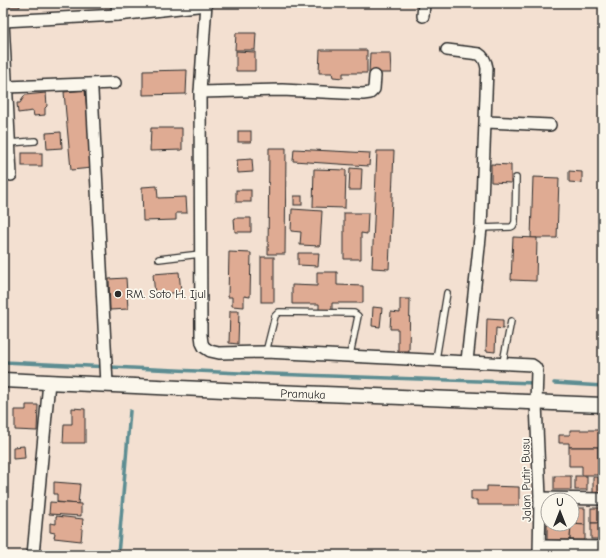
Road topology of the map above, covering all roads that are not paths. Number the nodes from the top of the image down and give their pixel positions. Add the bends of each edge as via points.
1 (117, 3) edge
2 (424, 3) edge
3 (206, 4) edge
4 (118, 15) junction
5 (423, 16) dead end
6 (3, 21) edge
7 (447, 50) dead end
8 (375, 76) dead end
9 (115, 83) dead end
10 (6, 87) junction
11 (92, 91) dead end
12 (200, 92) junction
13 (486, 122) junction
14 (550, 125) dead end
15 (35, 141) dead end
16 (9, 143) junction
17 (11, 176) dead end
18 (516, 178) dead end
19 (481, 228) junction
20 (200, 254) junction
21 (160, 259) dead end
22 (447, 293) dead end
23 (511, 321) dead end
24 (266, 352) junction
25 (350, 356) junction
26 (436, 359) junction
27 (467, 361) junction
28 (503, 362) junction
29 (107, 377) junction
30 (3, 380) edge
31 (49, 382) junction
32 (536, 403) junction
33 (603, 405) edge
34 (540, 498) joint
35 (580, 499) edge
36 (603, 499) edge
37 (603, 547) edge
38 (539, 550) edge
39 (33, 555) edge

1 - 4 street
2 - 5 street
3 - 4 street
3 - 12 street
4 - 6 street
6 - 10 street
7 - 13 street via 483,56 487,68
8 - 12 street via 374,89 363,94 282,90
9 - 10 street
10 - 16 street
11 - 29 street
12 - 20 street
13 - 14 street
13 - 19 street
15 - 16 lane
16 - 17 street
18 - 19 lane via 514,226
19 - 27 street
20 - 21 lane
20 - 24 street via 201,335 204,347 219,353
22 - 26 lane
23 - 28 lane
24 - 25 street
24 - 25 lane via 275,316 279,312 354,313 358,316
25 - 26 street
26 - 27 street
27 - 28 street
28 - 32 street, Jalan Putir Busu via 535,367
29 - 31 street, Pramuka
29 - 32 street, Pramuka via 254,392
30 - 31 street, Pramuka
31 - 39 street
32 - 33 street, Pramuka
32 - 34 street, Jalan Putir Busu
34 - 38 street, Jalan Putir Busu
35 - 36 street
37 - 38 street

